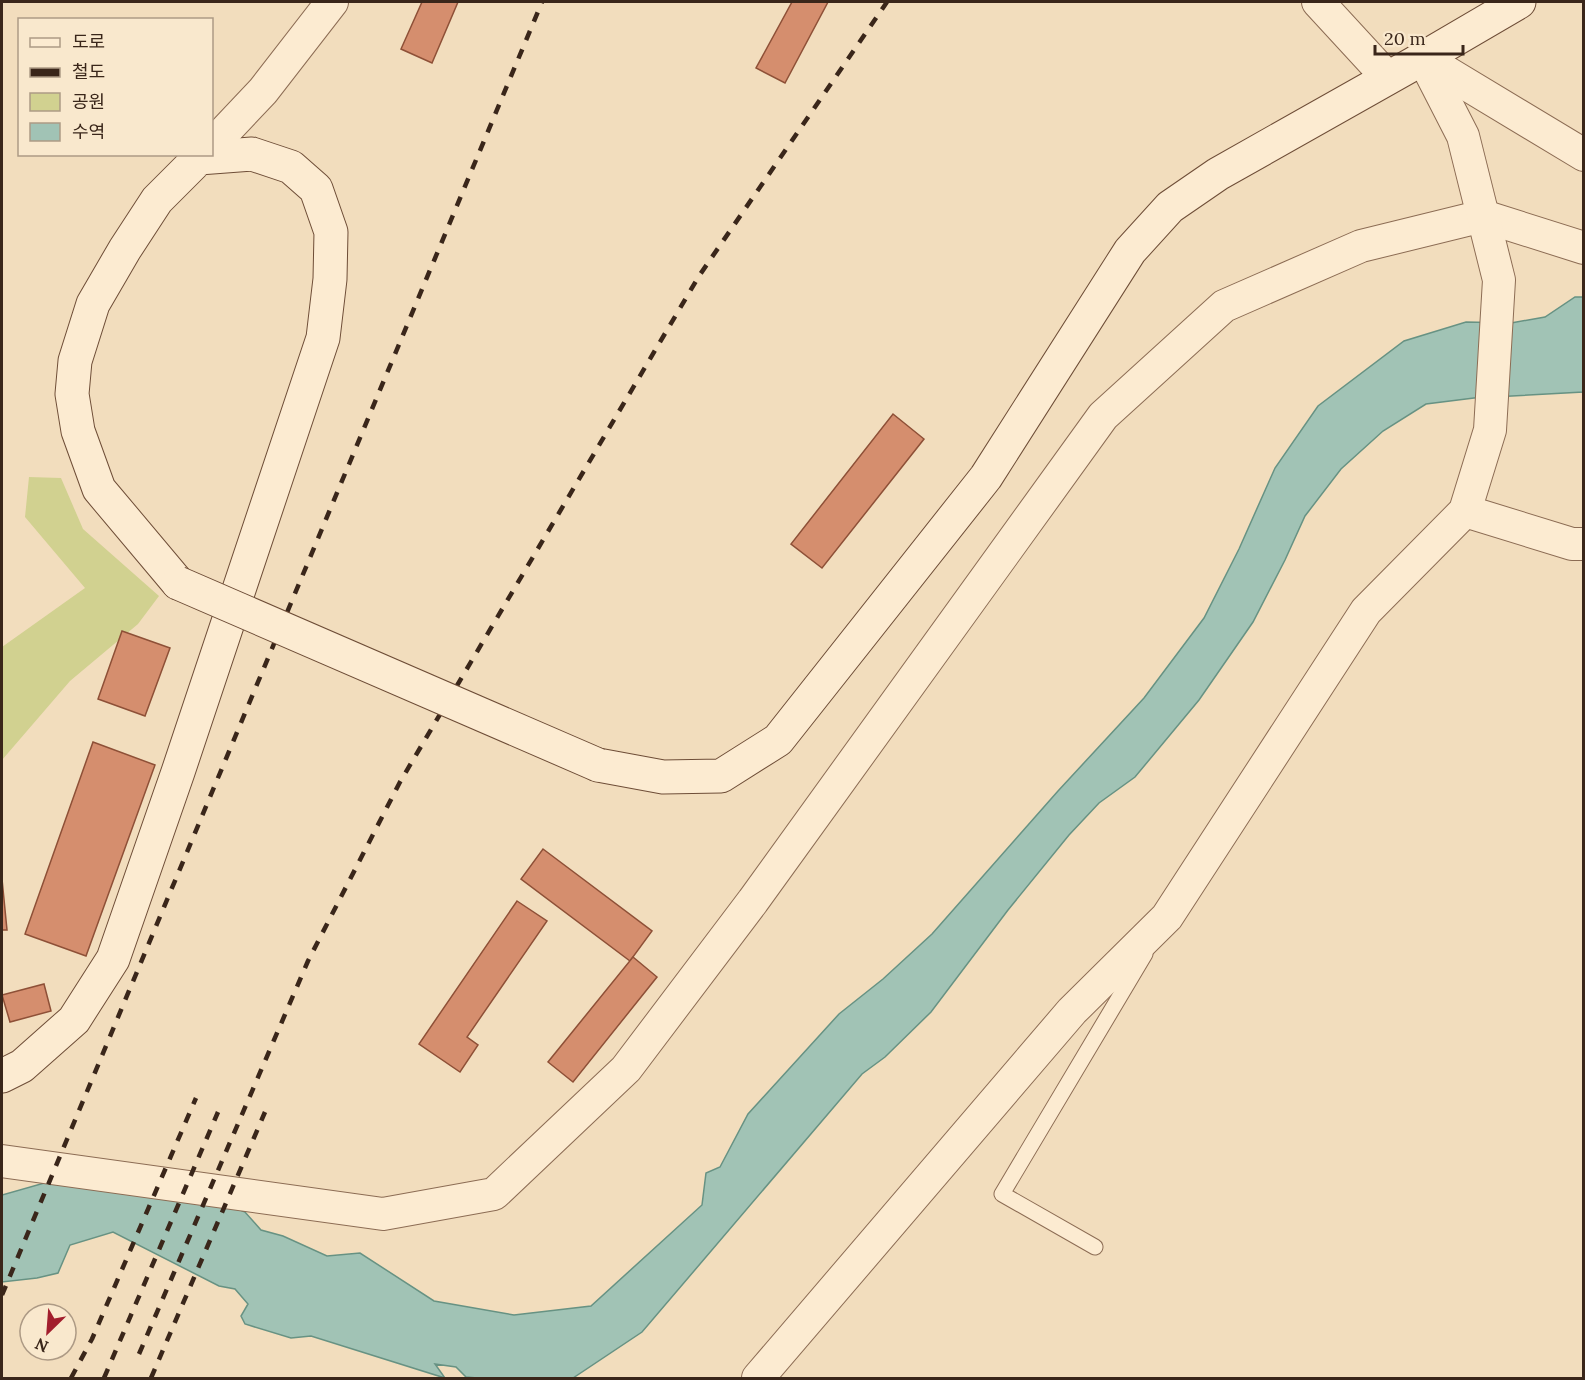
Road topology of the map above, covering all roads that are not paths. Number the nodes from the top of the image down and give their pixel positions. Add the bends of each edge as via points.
1 (332, 2) edge
2 (1318, 2) edge
3 (1519, 2) edge
4 (1423, 58) junction
5 (1388, 78) junction
6 (213, 143) edge
7 (213, 152) edge
8 (1584, 154) edge
9 (200, 156) edge
10 (1483, 216) junction
11 (1584, 248) edge
12 (1465, 511) junction
13 (1584, 544) edge
14 (1167, 917) junction
15 (2, 1076) edge
16 (2, 1161) edge
17 (1095, 1247) dead end
18 (758, 1378) edge

1 - 6 street via 263,91
2 - 5 street
3 - 4 street
4 - 5 street
4 - 8 street
4 - 10 street via 1463,136
5 - 9 street, bridge via 1218,174 1170,207 1130,251 986,477 777,740 721,776 663,777 598,765 178,583 99,489 78,431 72,394 75,361 93,304 125,249 157,200
7 - 15 street via 252,154 291,167 316,189 331,232 323,339 113,959 74,1020 22,1066
10 - 11 street
10 - 12 street via 1498,280 1490,430
10 - 16 street via 1361,246 1224,306 1103,416 753,901 626,1069 494,1194 383,1214
12 - 13 street via 1572,544
12 - 14 street via 1366,611
14 - 17 lane via 1002,1194
14 - 18 street via 1072,1011

